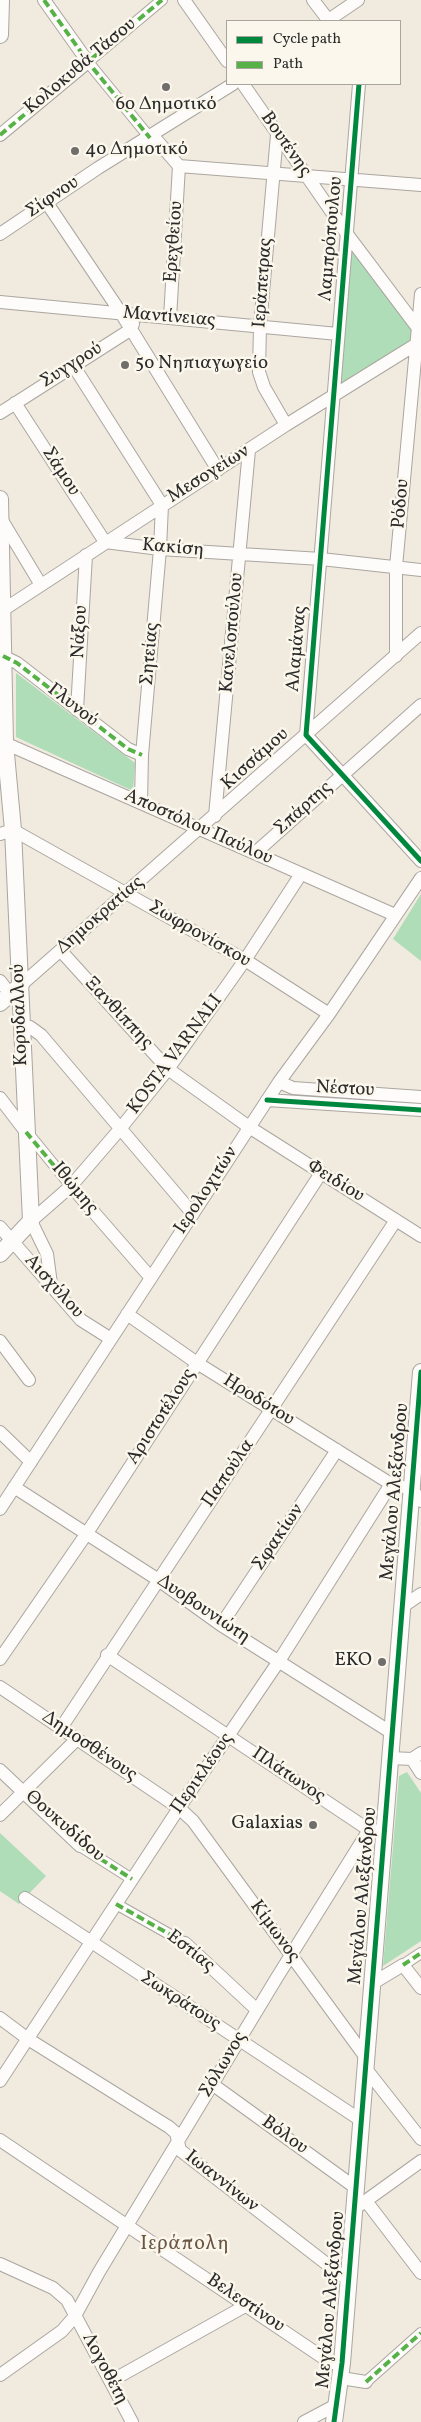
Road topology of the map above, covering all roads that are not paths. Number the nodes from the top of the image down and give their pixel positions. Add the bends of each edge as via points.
1 (1, 0) edge
2 (44, 0) edge
3 (162, 0) edge
4 (184, 0) edge
5 (313, 0) edge
6 (358, 0) edge
7 (327, 20) edge
8 (329, 20) edge
9 (0, 36) edge
10 (226, 60) edge
11 (88, 62) junction
12 (231, 85) edge
13 (244, 85) edge
14 (359, 85) edge
15 (277, 134) junction
16 (0, 135) edge
17 (151, 137) junction
18 (180, 166) junction
19 (273, 174) junction
20 (306, 176) junction
21 (352, 179) junction
22 (421, 185) edge
23 (46, 203) junction
24 (0, 234) edge
25 (347, 234) junction
26 (421, 294) edge
27 (0, 302) edge
28 (121, 313) junction
29 (136, 314) junction
30 (170, 318) junction
31 (260, 326) junction
32 (417, 327) junction
33 (130, 330) junction
34 (338, 334) junction
35 (418, 345) edge
36 (73, 365) junction
37 (334, 396) junction
38 (15, 402) junction
39 (0, 413) edge
40 (286, 425) junction
41 (249, 450) junction
42 (218, 470) junction
43 (0, 499) edge
44 (162, 505) junction
45 (0, 518) edge
46 (104, 542) junction
47 (160, 549) junction
48 (240, 554) junction
49 (86, 555) junction
50 (321, 559) junction
51 (396, 567) junction
52 (421, 570) edge
53 (42, 584) junction
54 (1, 612) edge
55 (421, 634) edge
56 (3, 656) junction
57 (396, 656) junction
58 (421, 705) edge
59 (77, 710) junction
60 (306, 735) junction
61 (2, 742) edge
62 (142, 755) junction
63 (342, 775) junction
64 (141, 802) junction
65 (215, 816) junction
66 (201, 829) junction
67 (7, 832) edge
68 (255, 853) junction
69 (421, 860) edge
70 (301, 874) junction
71 (421, 878) edge
72 (126, 894) junction
73 (395, 915) junction
74 (60, 951) junction
75 (245, 960) junction
76 (0, 981) edge
77 (11, 994) edge
78 (329, 1014) junction
79 (21, 1029) junction
80 (168, 1069) junction
81 (279, 1082) junction
82 (421, 1097) edge
83 (0, 1098) edge
84 (267, 1100) junction
85 (421, 1110) edge
86 (249, 1127) junction
87 (120, 1129) junction
88 (26, 1132) junction
89 (322, 1173) junction
90 (71, 1186) junction
91 (193, 1214) junction
92 (396, 1220) junction
93 (31, 1221) junction
94 (0, 1228) edge
95 (421, 1236) edge
96 (13, 1243) junction
97 (0, 1254) edge
98 (151, 1278) junction
99 (51, 1284) junction
100 (127, 1314) junction
101 (111, 1338) junction
102 (0, 1341) edge
103 (197, 1363) junction
104 (421, 1372) edge
105 (29, 1380) dead end
106 (272, 1410) junction
107 (0, 1432) edge
108 (418, 1444) edge
109 (337, 1450) junction
110 (31, 1462) junction
111 (391, 1484) junction
112 (14, 1487) junction
113 (416, 1495) edge
114 (0, 1508) edge
115 (87, 1533) junction
116 (157, 1579) junction
117 (421, 1594) edge
118 (402, 1607) junction
119 (221, 1625) junction
120 (107, 1655) junction
121 (0, 1659) edge
122 (279, 1661) junction
123 (0, 1687) edge
124 (61, 1728) junction
125 (392, 1733) junction
126 (229, 1736) junction
127 (77, 1739) junction
128 (417, 1756) edge
129 (390, 1758) junction
130 (0, 1770) edge
131 (421, 1773) edge
132 (23, 1792) junction
133 (179, 1808) junction
134 (0, 1815) edge
135 (377, 1831) junction
136 (80, 1846) joint
137 (132, 1879) junction
138 (25, 1898) dead end
139 (116, 1904) junction
140 (90, 1943) junction
141 (185, 1943) joint
142 (421, 1953) edge
143 (291, 1954) junction
144 (403, 1965) junction
145 (373, 1983) junction
146 (421, 1988) edge
147 (257, 2010) junction
148 (0, 2018) edge
149 (28, 2039) junction
150 (239, 2040) junction
151 (366, 2064) junction
152 (0, 2081) edge
153 (212, 2084) junction
154 (362, 2121) junction
155 (421, 2139) edge
156 (0, 2140) edge
157 (177, 2142) junction
158 (421, 2161) edge
159 (359, 2199) junction
160 (128, 2224) junction
161 (0, 2264) edge
162 (421, 2273) edge
163 (349, 2277) junction
164 (247, 2305) junction
165 (75, 2316) junction
166 (421, 2333) edge
167 (342, 2370) junction
168 (0, 2375) edge
169 (111, 2381) junction
170 (366, 2382) joint
171 (338, 2404) junction
172 (132, 2422) edge
173 (304, 2422) edge
174 (334, 2422) edge
175 (347, 2422) edge

1 - 9 street
2 - 11 street
3 - 11 street, Κολοκυθά Τάσου
4 - 10 street
5 - 7 street
6 - 8 street
11 - 16 street, Κολοκυθά Τάσου
11 - 17 street
12 - 17 street, Σίφνου
13 - 15 street, Βουτένης
14 - 21 street, Λαμπρόπουλου
15 - 19 street, Ιεράπετρας
15 - 20 street, Βουτένης
17 - 18 street
17 - 23 street, Σίφνου
18 - 19 street
18 - 30 street, Ερεχθείου
19 - 20 street
19 - 31 street, Ιεράπετρας
20 - 21 street
20 - 25 street, Βουτένης
21 - 22 street
21 - 25 street, Λαμπρόπουλου
23 - 24 street, Σίφνου
23 - 28 street
25 - 32 street, Βουτένης
25 - 34 street, Λαμπρόπουλου
26 - 32 street, Ρόδου
27 - 28 street, Μαντίνειας
28 - 29 street, Μαντίνειας
28 - 33 street
29 - 30 street, Μαντίνειας
29 - 33 street
30 - 31 street, Μαντίνειας
31 - 34 street, Μαντίνειας
31 - 40 street, Ιεράπετρας via 261,380
32 - 35 street, Ρόδου
33 - 36 street, Συγγρού
33 - 42 street
34 - 37 street, Λαμπρόπουλου
35 - 37 street, Μεσογείων
35 - 51 street, Ρόδου
36 - 38 street, Συγγρού
36 - 44 street
37 - 40 street, Μεσογείων
37 - 50 street, Αλαμάνας
38 - 39 street, Συγγρού
38 - 46 street, Σάμου
40 - 41 street, Μεσογείων
41 - 42 street, Μεσογείων
41 - 48 street, Κανελοπούλου
42 - 44 street, Μεσογείων
43 - 45 street, Κορυδαλλού
44 - 46 street, Μεσογείων
44 - 47 street, Σητείας
45 - 53 street
45 - 54 street, Κορυδαλλού
46 - 47 street, Κακίση
46 - 49 street, Μεσογείων
47 - 48 street, Κακίση
47 - 62 street, Σητείας
48 - 50 street, Κακίση
48 - 65 street, Κανελοπούλου
49 - 53 street, Μεσογείων
49 - 59 street, Νάξου
50 - 51 street, Κακίση
50 - 60 street, Αλαμάνας
51 - 52 street, Κακίση
51 - 57 street, Ρόδου
53 - 54 street, Μεσογείων
54 - 56 street, Κορυδαλλού
55 - 57 street, Κισσάμου
56 - 59 street, Γλυνού via 17,663
56 - 61 street, Κορυδαλλού
57 - 60 street, Κισσάμου
58 - 63 street, Σπάρτης
59 - 62 street, Γλυνού via 128,749
60 - 63 street
60 - 65 street, Κισσάμου
61 - 64 street, Αποστόλου Παύλου
61 - 67 street, Κορυδαλλού
62 - 64 street, Σητείας
63 - 68 street, Σπάρτης
63 - 69 street
64 - 66 street, Αποστόλου Παύλου
65 - 66 street, Κισσάμου
66 - 68 street, Αποστόλου Παύλου
66 - 72 street, Δημοκρατίας
67 - 72 street, Σωφρονίσκου
67 - 77 street, Κορυδαλλού
68 - 70 street, Αποστόλου Παύλου
70 - 73 street, Αποστόλου Παύλου
70 - 75 street, KOSTA VARNALI
71 - 73 street, Ιερολοχιτών
72 - 74 street, Δημοκρατίας
72 - 75 street, Σωφρονίσκου
73 - 78 street, Ιερολοχιτών
74 - 77 street, Δημοκρατίας
74 - 80 street, Ξανθίππης
75 - 78 street, Σωφρονίσκου
75 - 80 street, KOSTA VARNALI
76 - 77 street
77 - 79 street, Κορυδαλλού
78 - 81 street, Ιερολοχιτών
79 - 87 street via 30,1027 41,1035
79 - 88 street, Κορυδαλλού
80 - 86 street, Ξανθίππης
80 - 87 street, KOSTA VARNALI
81 - 82 street, Νέστου via 293,1088
81 - 84 street, Ιερολοχιτών
83 - 88 street, Ιθώμης
84 - 85 street, Νέστου
84 - 86 street, Ιερολοχιτών
86 - 89 street, Φειδίου
86 - 91 street, Ιερολοχιτών
87 - 90 street, KOSTA VARNALI
87 - 91 street
88 - 90 street, Ιθώμης
88 - 93 street, Κορυδαλλού
89 - 92 street, Φειδίου
89 - 103 street, Αριστοτέλους
90 - 93 street, KOSTA VARNALI
90 - 98 street, Ιθώμης
91 - 98 street, Ιερολοχιτών
92 - 95 street, Φειδίου
92 - 106 street, Παπούλα
93 - 96 street
93 - 99 street, Κορυδαλλού via 47,1254
94 - 96 street, Αισχύλου
96 - 97 street
96 - 99 street, Αισχύλου
98 - 100 street, Ιερολοχιτών
99 - 101 street, Αισχύλου via 82,1320
100 - 101 street, Ιερολοχιτών
100 - 103 street, Ηροδότου
101 - 110 street, Ιερολοχιτών
102 - 105 street
103 - 106 street, Ηροδότου
103 - 115 street, Αριστοτέλους
104 - 108 street, Μεγάλου Αλεξάνδρου
106 - 109 street, Ηροδότου
106 - 116 street, Παπούλα
107 - 110 street
108 - 113 street, Μεγάλου Αλεξάνδρου
109 - 111 street, Ηροδότου
109 - 119 street, Σφακίων
110 - 112 street, Ιερολοχιτών
111 - 113 street
111 - 122 street, Περικλέους
112 - 114 street, Ιερολοχιτών
112 - 115 street, Δυοβουνιώτη
113 - 118 street, Μεγάλου Αλεξάνδρου
115 - 116 street, Δυοβουνιώτη
115 - 121 street, Αριστοτέλους
116 - 119 street, Δυοβουνιώτη
116 - 120 street, Παπούλα
117 - 118 street
118 - 125 street, Μεγάλου Αλεξάνδρου
119 - 122 street, Δυοβουνιώτη
120 - 124 street, Παπούλα
120 - 126 street, Πλάτωνος
122 - 125 street, Δυοβουνιώτη
122 - 126 street, Περικλέους
123 - 124 street, Δημοσθένους
124 - 127 street, Δημοσθένους
125 - 129 street, Μεγάλου Αλεξάνδρου
126 - 133 street, Περικλέους
126 - 135 street, Πλάτωνος
127 - 132 street
127 - 133 street, Δημοσθένους
128 - 129 street
128 - 131 street
129 - 135 street, Μεγάλου Αλεξάνδρου
130 - 132 street, Θουκυδίδου
132 - 134 street
132 - 136 street, Θουκυδίδου
133 - 137 street, Περικλέους
133 - 143 street, Κίμωνος via 193,1821
135 - 143 street, Σόλωνος
135 - 145 street, Μεγάλου Αλεξάνδρου
136 - 137 street, Θουκυδίδου
137 - 139 street, Περικλέους
138 - 140 street, Σωκράτους
139 - 140 street, Περικλέους
139 - 141 street, Εστίας
140 - 149 street, Περικλέους
140 - 150 street, Σωκράτους
141 - 147 street, Εστίας
142 - 144 street
143 - 147 street, Σόλωνος
143 - 151 street, Κίμωνος
144 - 145 street
144 - 146 street
145 - 151 street, Μεγάλου Αλεξάνδρου
147 - 150 street, Σόλωνος
148 - 149 street, Ιωαννίνων
149 - 152 street, Περικλέους
149 - 157 street, Ιωαννίνων via 169,2127 176,2133
150 - 153 street, Σόλωνος
150 - 154 street, Σωκράτους
151 - 154 street, Μεγάλου Αλεξάνδρου
151 - 155 street, Κίμωνος
153 - 157 street, Σόλωνος
153 - 159 street, Βόλου
154 - 159 street, Μεγάλου Αλεξάνδρου
156 - 160 street, Βελεστίνου
157 - 160 street, Σόλωνος
157 - 163 street, Ιωαννίνων via 180,2150 200,2166 340,2275
158 - 159 street
159 - 162 street, Βόλου
159 - 163 street, Μεγάλου Αλεξάνδρου
160 - 164 street, Βελεστίνου
160 - 165 street, Σόλωνος
161 - 165 street, Λογοθέτη via 52,2288 67,2300
163 - 167 street, Μεγάλου Αλεξάνδρου
164 - 167 street, Βελεστίνου
164 - 169 street
165 - 168 street, Σόλωνος via 62,2331
165 - 169 street, Λογοθέτη
166 - 170 street
167 - 170 street, Βελεστίνου
167 - 171 street, Μεγάλου Αλεξάνδρου
169 - 172 street, Λογοθέτη
171 - 173 street
171 - 174 street, Μεγάλου Αλεξάνδρου
171 - 175 street, Μεγάλου Αλεξάνδρου

